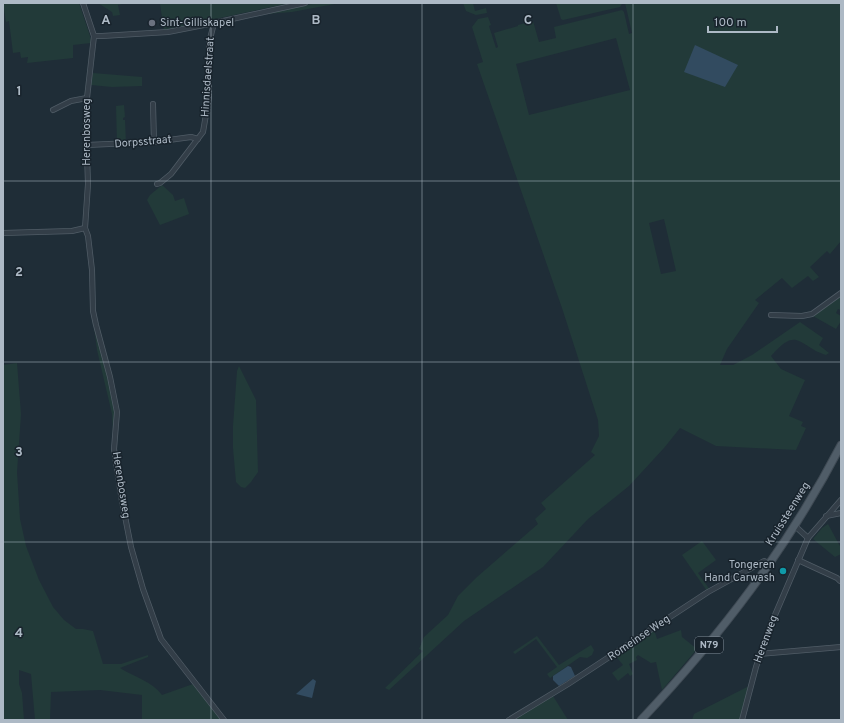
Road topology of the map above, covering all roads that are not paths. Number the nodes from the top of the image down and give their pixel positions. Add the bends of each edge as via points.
1 (83, 3) edge
2 (305, 3) edge
3 (214, 23) junction
4 (94, 36) junction
5 (87, 98) junction
6 (153, 104) dead end
7 (53, 110) dead end
8 (198, 139) junction
9 (154, 142) junction
10 (87, 145) junction
11 (157, 184) dead end
12 (85, 228) junction
13 (3, 233) edge
14 (841, 293) edge
15 (771, 315) dead end
16 (841, 445) edge
17 (841, 500) edge
18 (841, 513) edge
19 (826, 516) junction
20 (795, 526) junction
21 (808, 538) junction
22 (798, 560) junction
23 (770, 564) junction
24 (840, 580) dead end
25 (841, 647) edge
26 (760, 654) junction
27 (224, 720) edge
28 (509, 720) edge
29 (641, 720) edge
30 (742, 720) edge

1 - 4 street
2 - 3 street
3 - 4 street via 168,32
3 - 8 street, Hinnisdaelstraat via 209,43 207,112 203,132
4 - 5 street, Herenbosweg
5 - 7 street via 78,98
5 - 10 street, Herenbosweg
6 - 9 street
8 - 9 street, Dorpsstraat via 191,137
8 - 11 street, Hinnisdaelstraat via 171,174
9 - 10 street, Dorpsstraat
10 - 12 street, Herenbosweg
12 - 13 street via 72,231
12 - 27 street, Herenbosweg via 92,270 93,312 117,412 115,460 131,547 161,639
14 - 15 street via 812,314
16 - 20 main road, Kruissteenweg / N79
17 - 19 street, Herenweg
18 - 19 street
19 - 21 street, Herenweg
20 - 21 street
20 - 23 main road, Kruissteenweg / N79
21 - 22 street, Herenweg
22 - 24 street
22 - 26 street, Herenweg
23 - 28 street, Romeinse Weg via 764,561 708,592
23 - 29 main road, Kruissteenweg / N79 via 714,638
25 - 26 street
26 - 30 street, Herenweg

